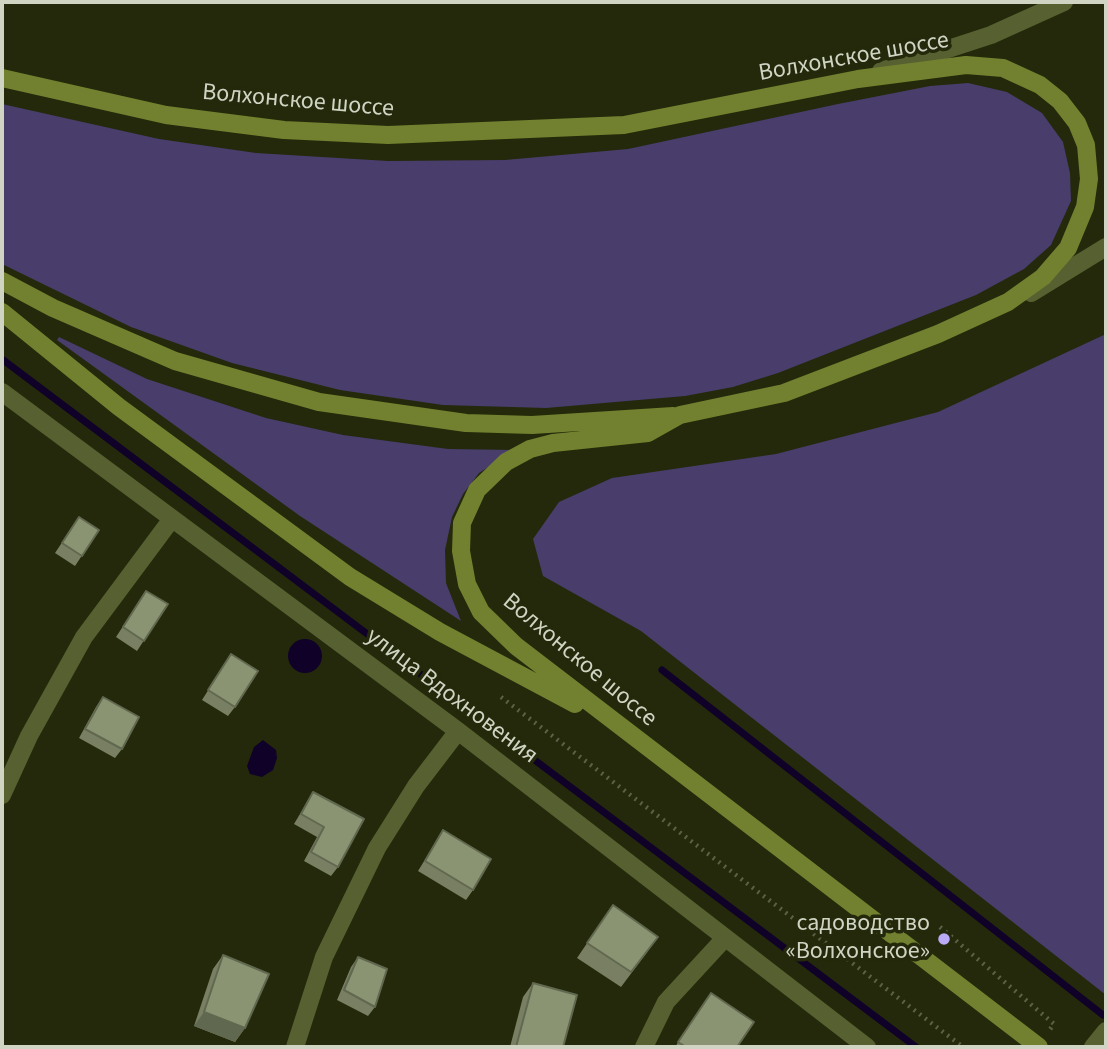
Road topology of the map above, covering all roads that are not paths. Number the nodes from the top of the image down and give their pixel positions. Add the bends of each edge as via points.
1 (1064, 2) edge
2 (2, 78) edge
3 (858, 79) junction
4 (1106, 247) edge
5 (2, 281) edge
6 (2, 312) edge
7 (938, 334) junction
8 (2, 392) edge
9 (680, 415) junction
10 (171, 520) junction
11 (458, 732) junction
12 (648, 750) junction
13 (2, 795) edge
14 (724, 938) junction
15 (1106, 1031) edge
16 (295, 1047) edge
17 (644, 1047) edge
18 (867, 1047) edge
19 (1038, 1047) edge
20 (1093, 1047) edge

1 - 3 street via 991,35
2 - 3 main road, Волхонское шоссе via 166,115 284,130 388,135 624,125
3 - 7 main road, Волхонское шоссе via 966,65 1003,68 1040,85 1060,101 1086,145 1089,178 1085,207 1068,248 1043,277 1008,302
4 - 7 street via 1031,293
5 - 9 main road via 175,361 319,402 453,421 532,425
6 - 12 main road, Волхонское шоссе via 119,407 350,577
7 - 9 main road, Волхонское шоссе via 784,393
8 - 10 street, улица Вдохновения
9 - 12 main road, Волхонское шоссе via 648,433 530,449 506,461 477,489 462,523 467,584 481,612 516,646
10 - 11 street, улица Вдохновения
10 - 13 street via 84,637
11 - 14 street, улица Вдохновения
11 - 16 street via 416,786 377,848 324,957
12 - 19 main road, Волхонское шоссе
14 - 17 street via 666,1002
14 - 18 street, улица Вдохновения
15 - 20 street

